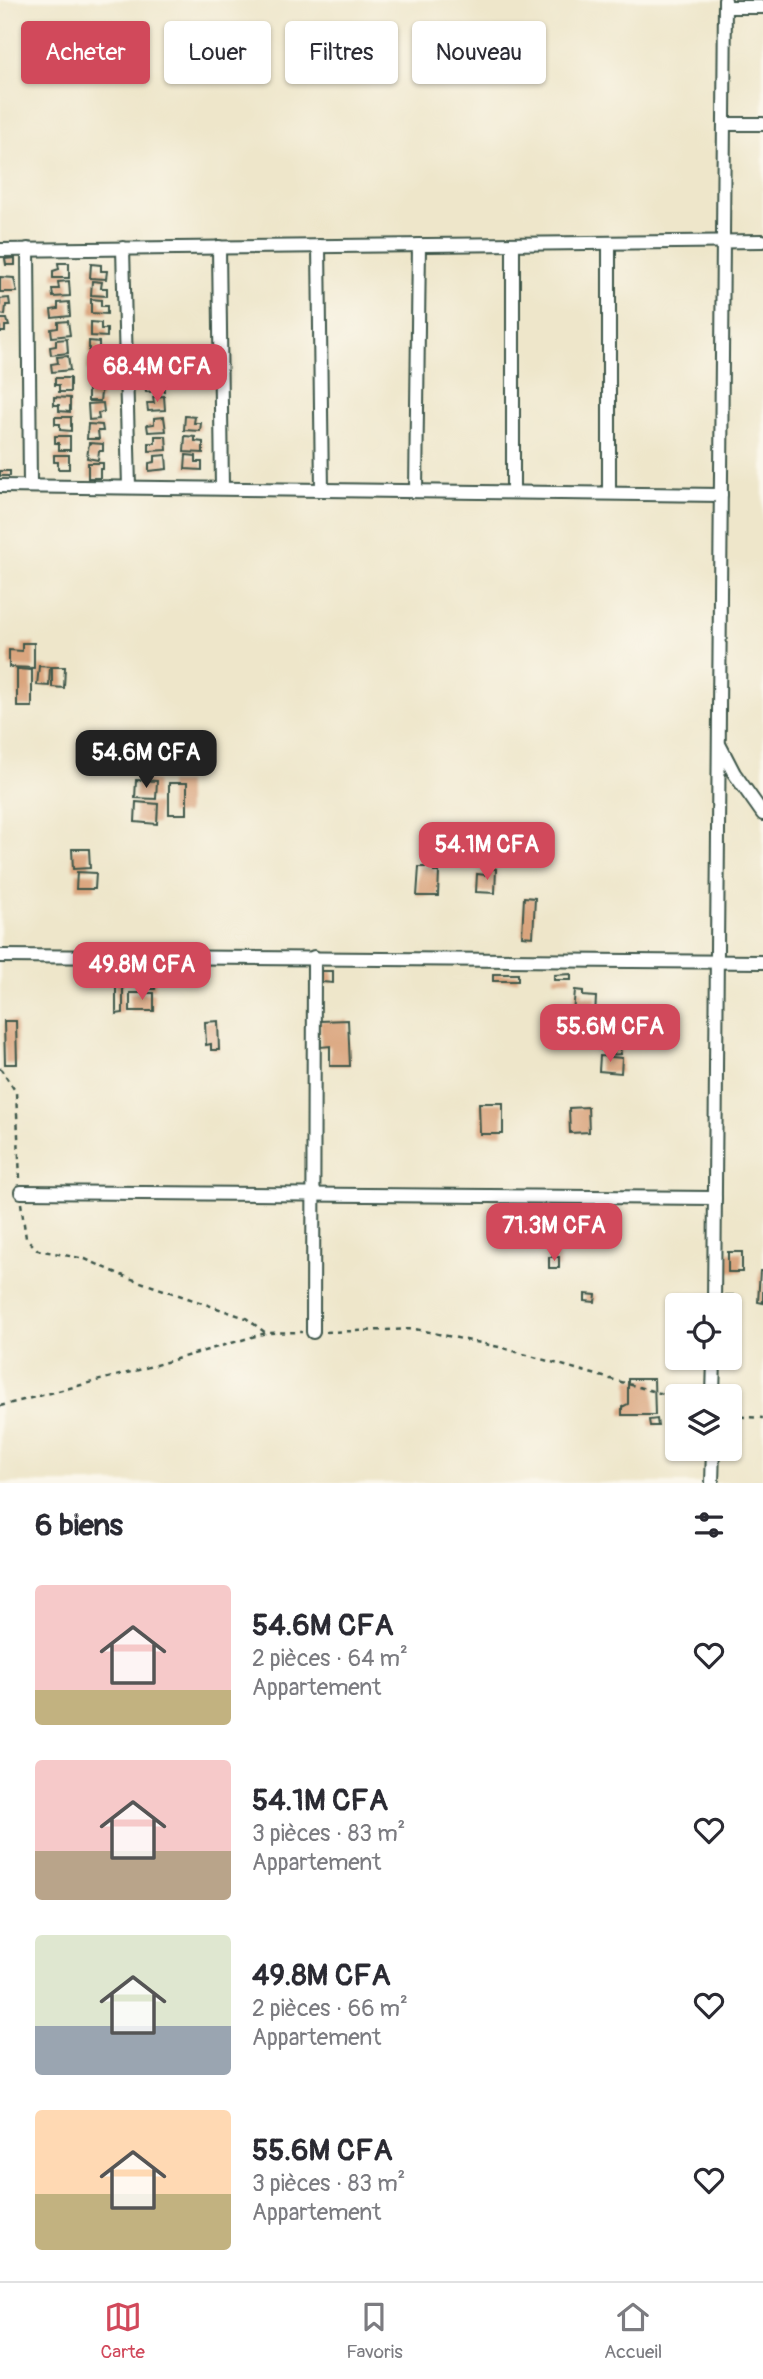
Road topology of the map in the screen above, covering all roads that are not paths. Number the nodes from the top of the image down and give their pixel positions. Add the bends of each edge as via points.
1 (725, 4) edge
2 (763, 7) edge
3 (724, 124) junction
4 (763, 124) edge
5 (723, 242) junction
6 (763, 242) edge
7 (609, 243) junction
8 (513, 244) junction
9 (418, 245) junction
10 (319, 246) junction
11 (219, 247) junction
12 (123, 248) junction
13 (29, 249) junction
14 (0, 250) edge
15 (0, 486) edge
16 (30, 486) junction
17 (129, 487) junction
18 (222, 488) junction
19 (322, 490) junction
20 (416, 491) junction
21 (513, 492) junction
22 (609, 493) junction
23 (721, 495) junction
24 (719, 742) junction
25 (763, 814) edge
26 (0, 956) edge
27 (314, 957) junction
28 (717, 960) junction
29 (763, 962) edge
30 (21, 1192) road end
31 (313, 1195) junction
32 (715, 1198) junction
33 (714, 1293) edge
34 (313, 1332) road end
35 (713, 1461) edge
36 (712, 1483) edge

1 - 2 street
1 - 3 street
3 - 4 street
3 - 5 street
5 - 6 street
5 - 7 street
5 - 23 street
7 - 8 street
7 - 22 street
8 - 9 street
8 - 21 street
9 - 10 street
9 - 20 street
10 - 11 street
10 - 19 street
11 - 12 street
11 - 18 street
12 - 13 street
12 - 17 street
13 - 14 street
13 - 16 street
15 - 16 street
16 - 17 street
17 - 18 street
18 - 19 street
19 - 20 street
20 - 21 street
21 - 22 street
22 - 23 street
23 - 24 street
24 - 25 street
24 - 28 street
26 - 27 street
27 - 28 street
27 - 31 street
28 - 29 street
28 - 32 street
30 - 31 street
31 - 32 street
31 - 34 street
32 - 33 street
35 - 36 street

